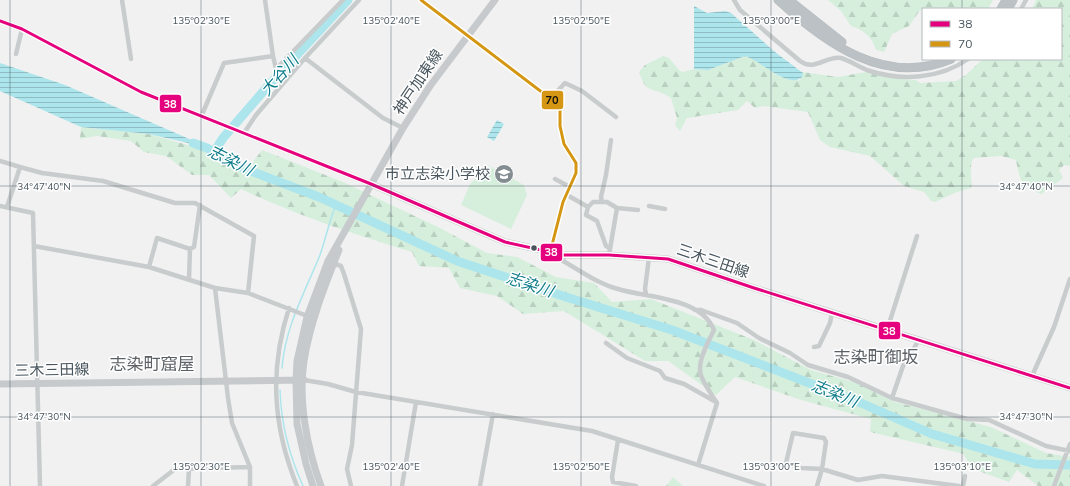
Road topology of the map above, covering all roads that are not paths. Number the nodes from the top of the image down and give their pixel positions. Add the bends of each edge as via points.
1 (122, 0) edge
2 (265, 0) edge
3 (343, 0) edge
4 (360, 0) edge
5 (421, 0) edge
6 (495, 0) edge
7 (734, 0) edge
8 (778, 0) edge
9 (789, 0) edge
10 (0, 20) edge
11 (22, 29) junction
12 (467, 35) junction
13 (16, 54) dead end
14 (273, 56) junction
15 (305, 58) junction
16 (131, 59) dead end
17 (933, 60) edge
18 (948, 60) edge
19 (966, 60) edge
20 (550, 99) junction
21 (201, 117) junction
22 (616, 117) dead end
23 (404, 128) junction
24 (244, 133) junction
25 (611, 140) dead end
26 (0, 160) edge
27 (20, 167) junction
28 (555, 179) dead end
29 (371, 184) junction
30 (570, 187) junction
31 (567, 196) junction
32 (602, 202) junction
33 (200, 205) junction
34 (0, 206) edge
35 (649, 206) dead end
36 (7, 207) junction
37 (588, 207) junction
38 (617, 208) junction
39 (665, 209) dead end
40 (638, 210) dead end
41 (917, 236) dead end
42 (34, 246) junction
43 (190, 249) junction
44 (609, 252) junction
45 (550, 253) junction
46 (564, 255) junction
47 (649, 257) junction
48 (331, 262) junction
49 (149, 267) junction
50 (189, 279) junction
51 (1070, 279) edge
52 (215, 288) junction
53 (248, 293) junction
54 (646, 294) junction
55 (290, 309) junction
56 (695, 310) junction
57 (832, 313) junction
58 (311, 318) junction
59 (887, 330) junction
60 (919, 340) junction
61 (606, 343) dead end
62 (814, 347) dead end
63 (1032, 376) junction
64 (275, 380) junction
65 (296, 380) junction
66 (304, 380) junction
67 (226, 381) junction
68 (37, 383) junction
69 (0, 384) edge
70 (1070, 388) edge
71 (356, 392) junction
72 (892, 398) junction
73 (416, 402) junction
74 (717, 403) junction
75 (493, 414) junction
76 (618, 440) junction
77 (1070, 444) edge
78 (1069, 451) edge
79 (698, 465) junction
80 (250, 467) junction
81 (822, 469) junction
82 (189, 470) junction
83 (965, 476) dead end
84 (40, 486) edge
85 (153, 486) edge
86 (188, 486) edge
87 (250, 486) edge
88 (297, 486) edge
89 (313, 486) edge
90 (320, 486) edge
91 (351, 486) edge
92 (402, 486) edge
93 (480, 486) edge
94 (636, 486) edge
95 (764, 486) edge
96 (817, 486) edge
97 (959, 486) edge
98 (963, 486) edge
99 (1054, 486) edge

1 - 16 street
2 - 14 street
3 - 14 street via 276,69
4 - 15 street
5 - 12 street
6 - 12 main road, 神戸加東線
7 - 19 street via 740,10 807,65 840,58 879,74 915,77 944,71
8 - 18 highway via 818,34 869,62 912,68
9 - 17 highway via 839,40 866,56 900,64
10 - 11 street
11 - 13 street
11 - 21 street via 141,92
12 - 20 street
12 - 23 main road, 神戸加東線 via 430,86
14 - 21 street via 224,63
15 - 23 street via 383,118
15 - 24 street via 256,115
20 - 22 street via 565,83 582,91
20 - 30 street via 560,106 560,126 564,144 576,163 576,173
21 - 24 street
23 - 29 main road, 神戸加東線
24 - 29 street
25 - 32 street
26 - 27 street
27 - 33 street via 42,173 102,181 175,203
27 - 36 street
28 - 30 street
29 - 45 main road, 三木三田線 via 505,242
29 - 48 main road
30 - 31 street
31 - 37 street
31 - 45 street
32 - 37 street via 592,202
32 - 38 street
33 - 43 street via 194,247
33 - 53 street via 254,236
34 - 36 street
35 - 39 street
36 - 42 street via 32,213
37 - 44 street via 586,215 597,220
38 - 40 street
38 - 44 street
41 - 59 street
42 - 49 street
42 - 68 street
43 - 49 street via 156,238
43 - 50 street
44 - 46 main road, 三木三田線
44 - 47 main road, 三木三田線
45 - 46 main road, 三木三田線
46 - 54 street via 563,261 592,279 617,289
47 - 54 street
47 - 57 main road, 三木三田線 via 668,259 699,268 743,285
48 - 58 main road
48 - 71 street via 340,266 344,274 361,329
49 - 50 street
50 - 52 street
51 - 63 street via 1054,327
52 - 53 street
52 - 67 street
53 - 55 street
54 - 56 street via 681,303
55 - 58 street
55 - 64 street via 280,338
56 - 72 street via 737,323 808,365 848,377
56 - 74 street via 710,322 714,330 700,364 702,379
57 - 59 main road, 三木三田線
57 - 62 street via 819,346
58 - 65 main road via 297,362
58 - 66 main road via 304,361
59 - 60 main road, 三木三田線
60 - 63 main road, 三木三田線
60 - 72 street via 903,366
61 - 74 street via 627,358 660,371 665,378 684,384
63 - 70 main road, 三木三田線
64 - 65 main road, 三木三田線
64 - 67 main road, 三木三田線
64 - 88 street via 283,446
65 - 66 main road, 三木三田線
65 - 89 main road via 297,424
66 - 71 street
66 - 90 main road via 306,437
67 - 68 main road, 三木三田線
67 - 80 street via 232,423
68 - 69 main road, 三木三田線
68 - 84 street
71 - 73 street
71 - 91 street via 352,446 347,469
72 - 78 street via 967,419 989,420 1046,446
73 - 75 street
73 - 92 street
74 - 79 street
75 - 76 street via 592,431
75 - 93 street
76 - 79 street
76 - 94 street via 613,482
77 - 78 street
78 - 99 street
79 - 95 street
80 - 82 street
80 - 87 street
81 - 81 street via 826,442 824,438 793,433 786,463 801,468
81 - 96 street
81 - 97 street via 858,480 882,476
82 - 85 street via 175,469
82 - 86 street
83 - 98 street

